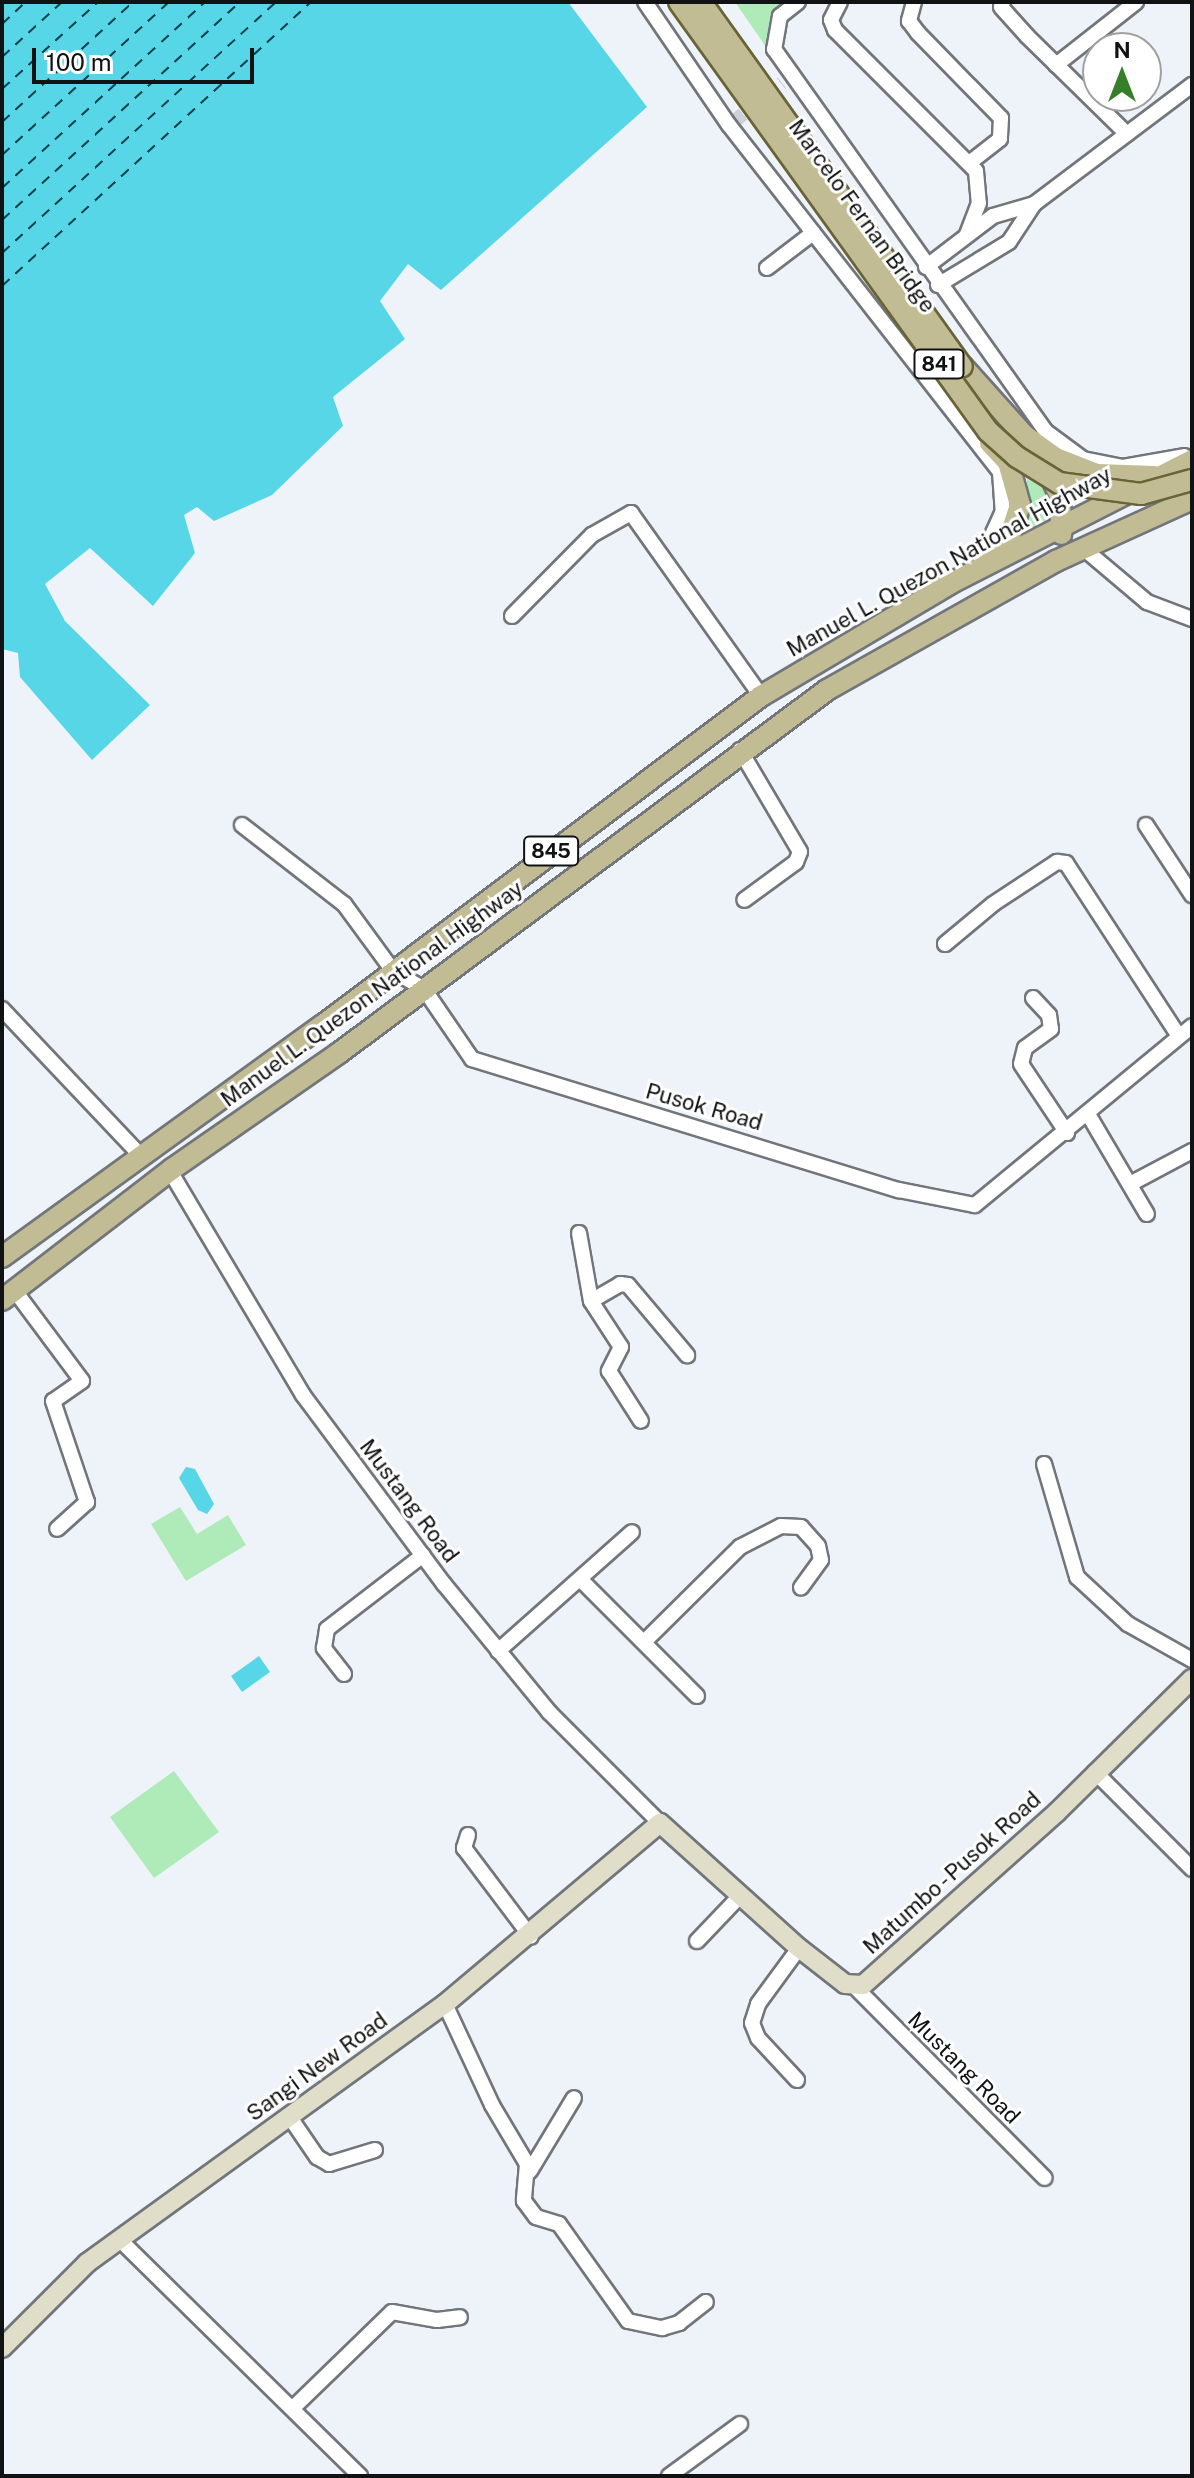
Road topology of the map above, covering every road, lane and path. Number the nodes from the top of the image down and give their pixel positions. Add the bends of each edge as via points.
1 (645, 2) edge
2 (798, 2) edge
3 (840, 2) edge
4 (914, 2) edge
5 (1003, 2) edge
6 (1136, 2) edge
7 (689, 5) edge
8 (1056, 65) junction
9 (1192, 85) edge
10 (1127, 134) junction
11 (969, 163) junction
12 (1034, 204) junction
13 (813, 233) junction
14 (967, 236) junction
15 (926, 267) junction
16 (767, 268) dead end
17 (938, 285) junction
18 (1024, 435) junction
19 (1192, 453) edge
20 (1192, 460) edge
21 (1158, 476) junction
22 (1192, 480) edge
23 (1192, 499) edge
24 (1063, 524) junction
25 (1083, 548) junction
26 (1056, 561) junction
27 (976, 570) junction
28 (512, 616) dead end
29 (1192, 619) edge
30 (841, 644) junction
31 (858, 670) junction
32 (761, 696) junction
33 (740, 750) junction
34 (242, 825) dead end
35 (1146, 825) dead end
36 (1192, 895) edge
37 (744, 900) dead end
38 (945, 944) dead end
39 (393, 971) junction
40 (424, 989) junction
41 (1033, 998) dead end
42 (2, 1009) edge
43 (1192, 1026) edge
44 (1178, 1035) junction
45 (1088, 1114) junction
46 (1067, 1133) junction
47 (1192, 1151) edge
48 (142, 1157) junction
49 (170, 1171) junction
50 (1130, 1184) junction
51 (1147, 1214) dead end
52 (579, 1233) dead end
53 (2, 1257) edge
54 (8, 1295) edge
55 (591, 1301) junction
56 (687, 1355) dead end
57 (641, 1421) dead end
58 (1044, 1464) dead end
59 (57, 1529) dead end
60 (632, 1532) dead end
61 (423, 1555) junction
62 (581, 1580) junction
63 (801, 1588) dead end
64 (645, 1641) junction
65 (498, 1651) junction
66 (1192, 1660) edge
67 (344, 1674) dead end
68 (1192, 1679) edge
69 (697, 1696) dead end
70 (1095, 1772) junction
71 (660, 1823) junction
72 (468, 1835) dead end
73 (1192, 1869) edge
74 (741, 1895) junction
75 (531, 1937) junction
76 (697, 1941) dead end
77 (799, 1948) junction
78 (855, 1987) junction
79 (445, 2004) junction
80 (797, 2080) dead end
81 (574, 2098) dead end
82 (289, 2116) junction
83 (375, 2150) dead end
84 (530, 2171) junction
85 (1045, 2178) dead end
86 (120, 2240) junction
87 (706, 2302) dead end
88 (460, 2317) dead end
89 (2, 2348) edge
90 (294, 2407) junction
91 (740, 2424) dead end
92 (360, 2476) edge
93 (669, 2476) edge

1 - 13 street
2 - 15 street via 780,16 774,49 787,79
3 - 11 street via 831,20 835,30
4 - 11 street via 909,21 918,33 1001,118 1000,139
5 - 8 street via 1001,7
6 - 8 street
7 - 18 main road, Marcelo Fernan Bridge / 841, bridge via 962,366
7 - 22 main road, Marcelo Fernan Bridge / 841, bridge via 988,431 1059,483 1141,494
7 - 27 main road, bridge via 712,70 938,385 1008,462 1020,505 1010,535
8 - 10 street
9 - 10 street
10 - 12 street
11 - 14 street via 981,184
12 - 14 street via 993,216
12 - 17 street via 1009,242
13 - 16 street
13 - 27 street via 1000,472 1003,511
14 - 15 street
15 - 17 street
17 - 19 street via 1045,431 1083,459 1123,467
18 - 21 main road, Marcelo Fernan Bridge / 841 via 1075,467 1108,475
18 - 24 main road via 1051,475
20 - 21 main road, Manuel L. Quezon National Highway / 845
21 - 24 main road, Manuel L. Quezon National Highway / 845
23 - 25 main road, Manuel L. Quezon National Highway / 845
24 - 26 main road
24 - 27 main road, Manuel L. Quezon National Highway / 845
25 - 26 main road, Manuel L. Quezon National Highway / 845
25 - 29 street via 1147,602
26 - 31 main road, Manuel L. Quezon National Highway / 845
27 - 30 main road, Manuel L. Quezon National Highway / 845
28 - 32 street via 592,535 631,513
30 - 31 main road
30 - 32 main road, Manuel L. Quezon National Highway / 845
31 - 33 main road, Manuel L. Quezon National Highway / 845
32 - 39 main road, Manuel L. Quezon National Highway / 845
33 - 37 street via 800,852 796,862
33 - 40 main road, Manuel L. Quezon National Highway / 845
34 - 39 street, Pusok Road via 344,904
35 - 36 street
38 - 44 street via 993,904 1057,862 1066,863
39 - 40 street, Pusok Road
39 - 48 main road, Manuel L. Quezon National Highway / 845
40 - 46 street, Pusok Road via 480,1063 733,1135 899,1190 975,1205
40 - 49 main road, Manuel L. Quezon National Highway / 845
41 - 46 street via 1049,1015 1051,1029 1025,1048 1021,1064
42 - 48 street
43 - 44 street, Pusok Road
44 - 45 street, Pusok Road
45 - 46 street, Pusok Road
45 - 50 street
47 - 50 street
48 - 53 main road, Manuel L. Quezon National Highway / 845
49 - 54 main road, Manuel L. Quezon National Highway / 845
49 - 61 street, Mustang Road via 303,1395
50 - 51 street
52 - 55 street
54 - 59 street via 82,1381 53,1401 87,1502
55 - 56 street via 620,1284 628,1285
55 - 57 street via 621,1347 609,1371
58 - 66 street via 1077,1577 1128,1624
60 - 62 street
61 - 65 street, Mustang Road
61 - 67 street via 327,1629 324,1648
62 - 64 street
62 - 65 street
63 - 64 street via 821,1560 818,1546 801,1527 781,1526 740,1547
64 - 69 street
65 - 71 street, Mustang Road via 549,1712
68 - 70 street, Matumbo - Pusok Road
70 - 73 street
70 - 78 street, Matumbo - Pusok Road via 964,1898
71 - 74 street, Matumbo - Pusok Road
71 - 75 street, Sangi New Road
72 - 75 street via 464,1848
74 - 76 street
74 - 77 street, Matumbo - Pusok Road
75 - 79 street, Sangi New Road
77 - 78 street, Matumbo - Pusok Road
77 - 80 street via 758,2004 752,2023 758,2038
78 - 85 street, Mustang Road
79 - 82 street, Sangi New Road
79 - 84 street
81 - 84 street
82 - 83 street via 317,2157 329,2164
82 - 86 street, Sangi New Road
84 - 87 street via 527,2206 542,2221 559,2224 628,2321 662,2328 679,2323
86 - 89 street, Sangi New Road via 87,2263
86 - 90 street
88 - 90 street via 437,2320 392,2312
90 - 92 street
91 - 93 street

